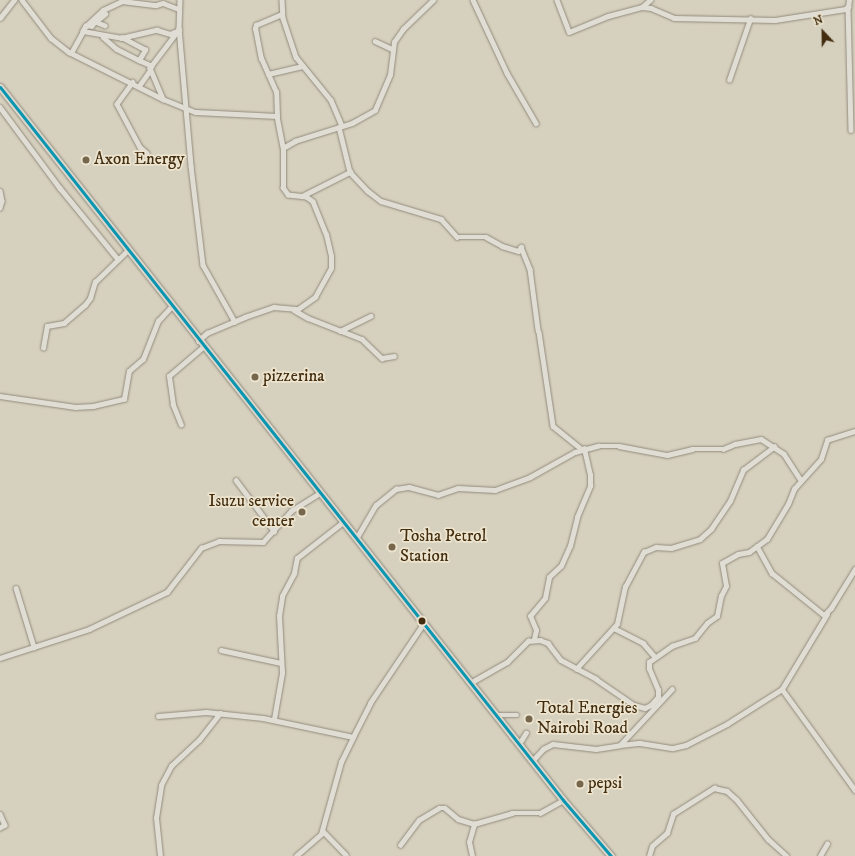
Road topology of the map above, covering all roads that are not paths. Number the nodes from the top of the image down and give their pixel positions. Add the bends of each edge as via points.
1 (14, 0) edge
2 (22, 0) edge
3 (180, 0) edge
4 (282, 0) edge
5 (433, 0) edge
6 (473, 0) edge
7 (557, 0) edge
8 (649, 0) edge
9 (849, 0) edge
10 (118, 1) edge
11 (165, 1) edge
12 (642, 7) junction
13 (848, 8) junction
14 (179, 9) junction
15 (105, 14) dead end
16 (282, 14) junction
17 (0, 18) edge
18 (750, 19) junction
19 (95, 22) junction
20 (86, 26) junction
21 (105, 26) dead end
22 (179, 30) junction
23 (83, 31) junction
24 (102, 36) junction
25 (121, 38) junction
26 (375, 41) dead end
27 (392, 49) junction
28 (71, 53) junction
29 (139, 60) junction
30 (302, 66) junction
31 (151, 67) junction
32 (268, 74) junction
33 (728, 80) dead end
34 (133, 82) junction
35 (139, 86) junction
36 (0, 88) edge
37 (163, 99) junction
38 (0, 107) edge
39 (187, 109) junction
40 (277, 116) junction
41 (536, 123) dead end
42 (340, 127) junction
43 (851, 130) dead end
44 (283, 148) junction
45 (147, 153) dead end
46 (350, 172) junction
47 (0, 190) edge
48 (301, 196) junction
49 (0, 208) edge
50 (128, 250) junction
51 (118, 259) junction
52 (171, 307) junction
53 (289, 307) junction
54 (371, 316) dead end
55 (235, 322) junction
56 (340, 331) junction
57 (200, 344) junction
58 (43, 348) dead end
59 (394, 356) dead end
60 (0, 396) edge
61 (181, 425) dead end
62 (855, 431) edge
63 (774, 447) junction
64 (583, 449) junction
65 (236, 480) dead end
66 (801, 480) junction
67 (320, 494) junction
68 (343, 522) junction
69 (274, 531) junction
70 (356, 539) junction
71 (757, 546) junction
72 (855, 569) edge
73 (16, 588) dead end
74 (827, 614) junction
75 (423, 624) junction
76 (614, 628) junction
77 (534, 639) junction
78 (34, 647) junction
79 (221, 650) dead end
80 (655, 657) junction
81 (0, 658) edge
82 (281, 663) junction
83 (576, 670) junction
84 (470, 683) junction
85 (672, 689) dead end
86 (782, 689) junction
87 (220, 713) junction
88 (496, 715) junction
89 (517, 715) dead end
90 (158, 716) dead end
91 (274, 719) junction
92 (526, 733) dead end
93 (353, 737) junction
94 (519, 744) junction
95 (620, 745) junction
96 (532, 761) junction
97 (855, 790) edge
98 (563, 800) junction
99 (0, 814) edge
100 (474, 824) junction
101 (0, 828) edge
102 (322, 831) junction
103 (827, 844) dead end
104 (400, 845) dead end
105 (346, 855) edge
106 (160, 856) edge
107 (296, 856) edge
108 (472, 856) edge
109 (611, 856) edge
110 (649, 856) edge
111 (787, 856) edge
112 (820, 856) edge

1 - 17 street
2 - 28 street via 51,38
3 - 14 street
4 - 16 street
5 - 27 street via 403,29
6 - 41 street via 507,73
7 - 12 street via 569,32 608,16
8 - 12 street
9 - 13 street
10 - 11 street via 156,5
10 - 20 street via 98,13
11 - 14 street
12 - 18 street via 674,18
13 - 18 street via 780,19
13 - 43 street via 846,37
14 - 22 street
15 - 19 street
16 - 30 street
16 - 32 street via 256,25 255,29 261,59
18 - 33 street
19 - 20 street via 92,26
19 - 21 street
20 - 23 street
22 - 25 street via 170,34 157,30
22 - 31 street
22 - 39 street
23 - 24 street
23 - 28 street
24 - 25 street
24 - 29 street via 117,49
25 - 29 street via 126,38 145,50
26 - 27 street
27 - 42 street via 390,75 380,103 368,115
28 - 34 street
29 - 31 street
30 - 32 street
30 - 42 street via 332,100
31 - 35 street
31 - 37 street
32 - 40 street via 276,92
34 - 35 street
34 - 45 street via 117,104 140,147
35 - 37 street
36 - 50 highway
37 - 39 street
38 - 51 street via 60,188
39 - 40 street via 216,114
39 - 55 street via 194,205 203,265
40 - 44 street
42 - 44 street via 295,141
42 - 46 street
44 - 48 street via 283,188 288,195
46 - 48 street
46 - 64 street via 381,201 442,219 457,237 486,237 518,251 521,247 530,269 553,426
47 - 49 street
48 - 53 street via 310,198 319,213 332,268 319,292 306,306 298,309
50 - 51 street
50 - 52 highway
51 - 58 street via 95,282 87,303 64,323 47,326
52 - 57 highway
52 - 60 street via 158,320 143,359 129,371 124,400 75,407
53 - 55 street via 274,307
53 - 56 street
54 - 56 street
55 - 57 street via 207,333
56 - 59 street via 362,339 382,358
57 - 61 street via 169,376 173,404
57 - 67 highway
62 - 66 street via 827,440 818,463
63 - 64 street via 761,439 724,449 692,449 667,455 609,446
63 - 66 street via 788,458
63 - 76 street via 742,470 730,501 711,529 700,539 671,548 656,547 644,552 625,587
64 - 70 street via 530,477 495,490 458,488 438,495 409,487 396,489 376,505
64 - 77 street via 590,486 563,562 549,577 545,598 530,616 536,630
65 - 69 street
66 - 71 street via 767,539
67 - 68 highway
67 - 69 street via 291,510
68 - 70 highway
68 - 82 street via 302,552 295,561 294,573 280,607
69 - 78 street via 267,539 258,543 210,543 195,554 167,592 98,626
70 - 75 highway
71 - 74 street via 772,573 821,614
71 - 80 street via 722,563 726,586 720,596 717,616 707,622 695,638 672,646
72 - 74 street
73 - 78 street
74 - 86 street
75 - 84 highway
75 - 93 street via 370,703
76 - 80 street via 643,643
76 - 83 street
77 - 83 street via 548,644 561,660
77 - 84 street via 523,645 507,662
78 - 81 street
79 - 82 street
80 - 83 street via 648,666 656,681 658,697 645,708 634,705 596,679
82 - 91 street via 282,673
84 - 88 highway
85 - 95 street
86 - 95 street via 727,724 686,745 673,748 640,743
86 - 97 street
87 - 90 street
87 - 91 street
87 - 106 street via 199,740 171,766 161,785 156,818
88 - 89 street
88 - 94 highway
91 - 93 street
92 - 94 street
93 - 102 street via 341,762
94 - 96 highway
95 - 96 street via 596,749 553,744 543,749
96 - 98 highway
98 - 100 street via 540,813 512,813
98 - 109 highway
99 - 101 street via 5,827
100 - 104 street via 458,819 445,808 439,808 419,820
100 - 108 street via 469,842
102 - 105 street
102 - 107 street
103 - 112 street
110 - 111 street via 652,846 668,834 673,814 714,788 727,791 737,800 768,839

